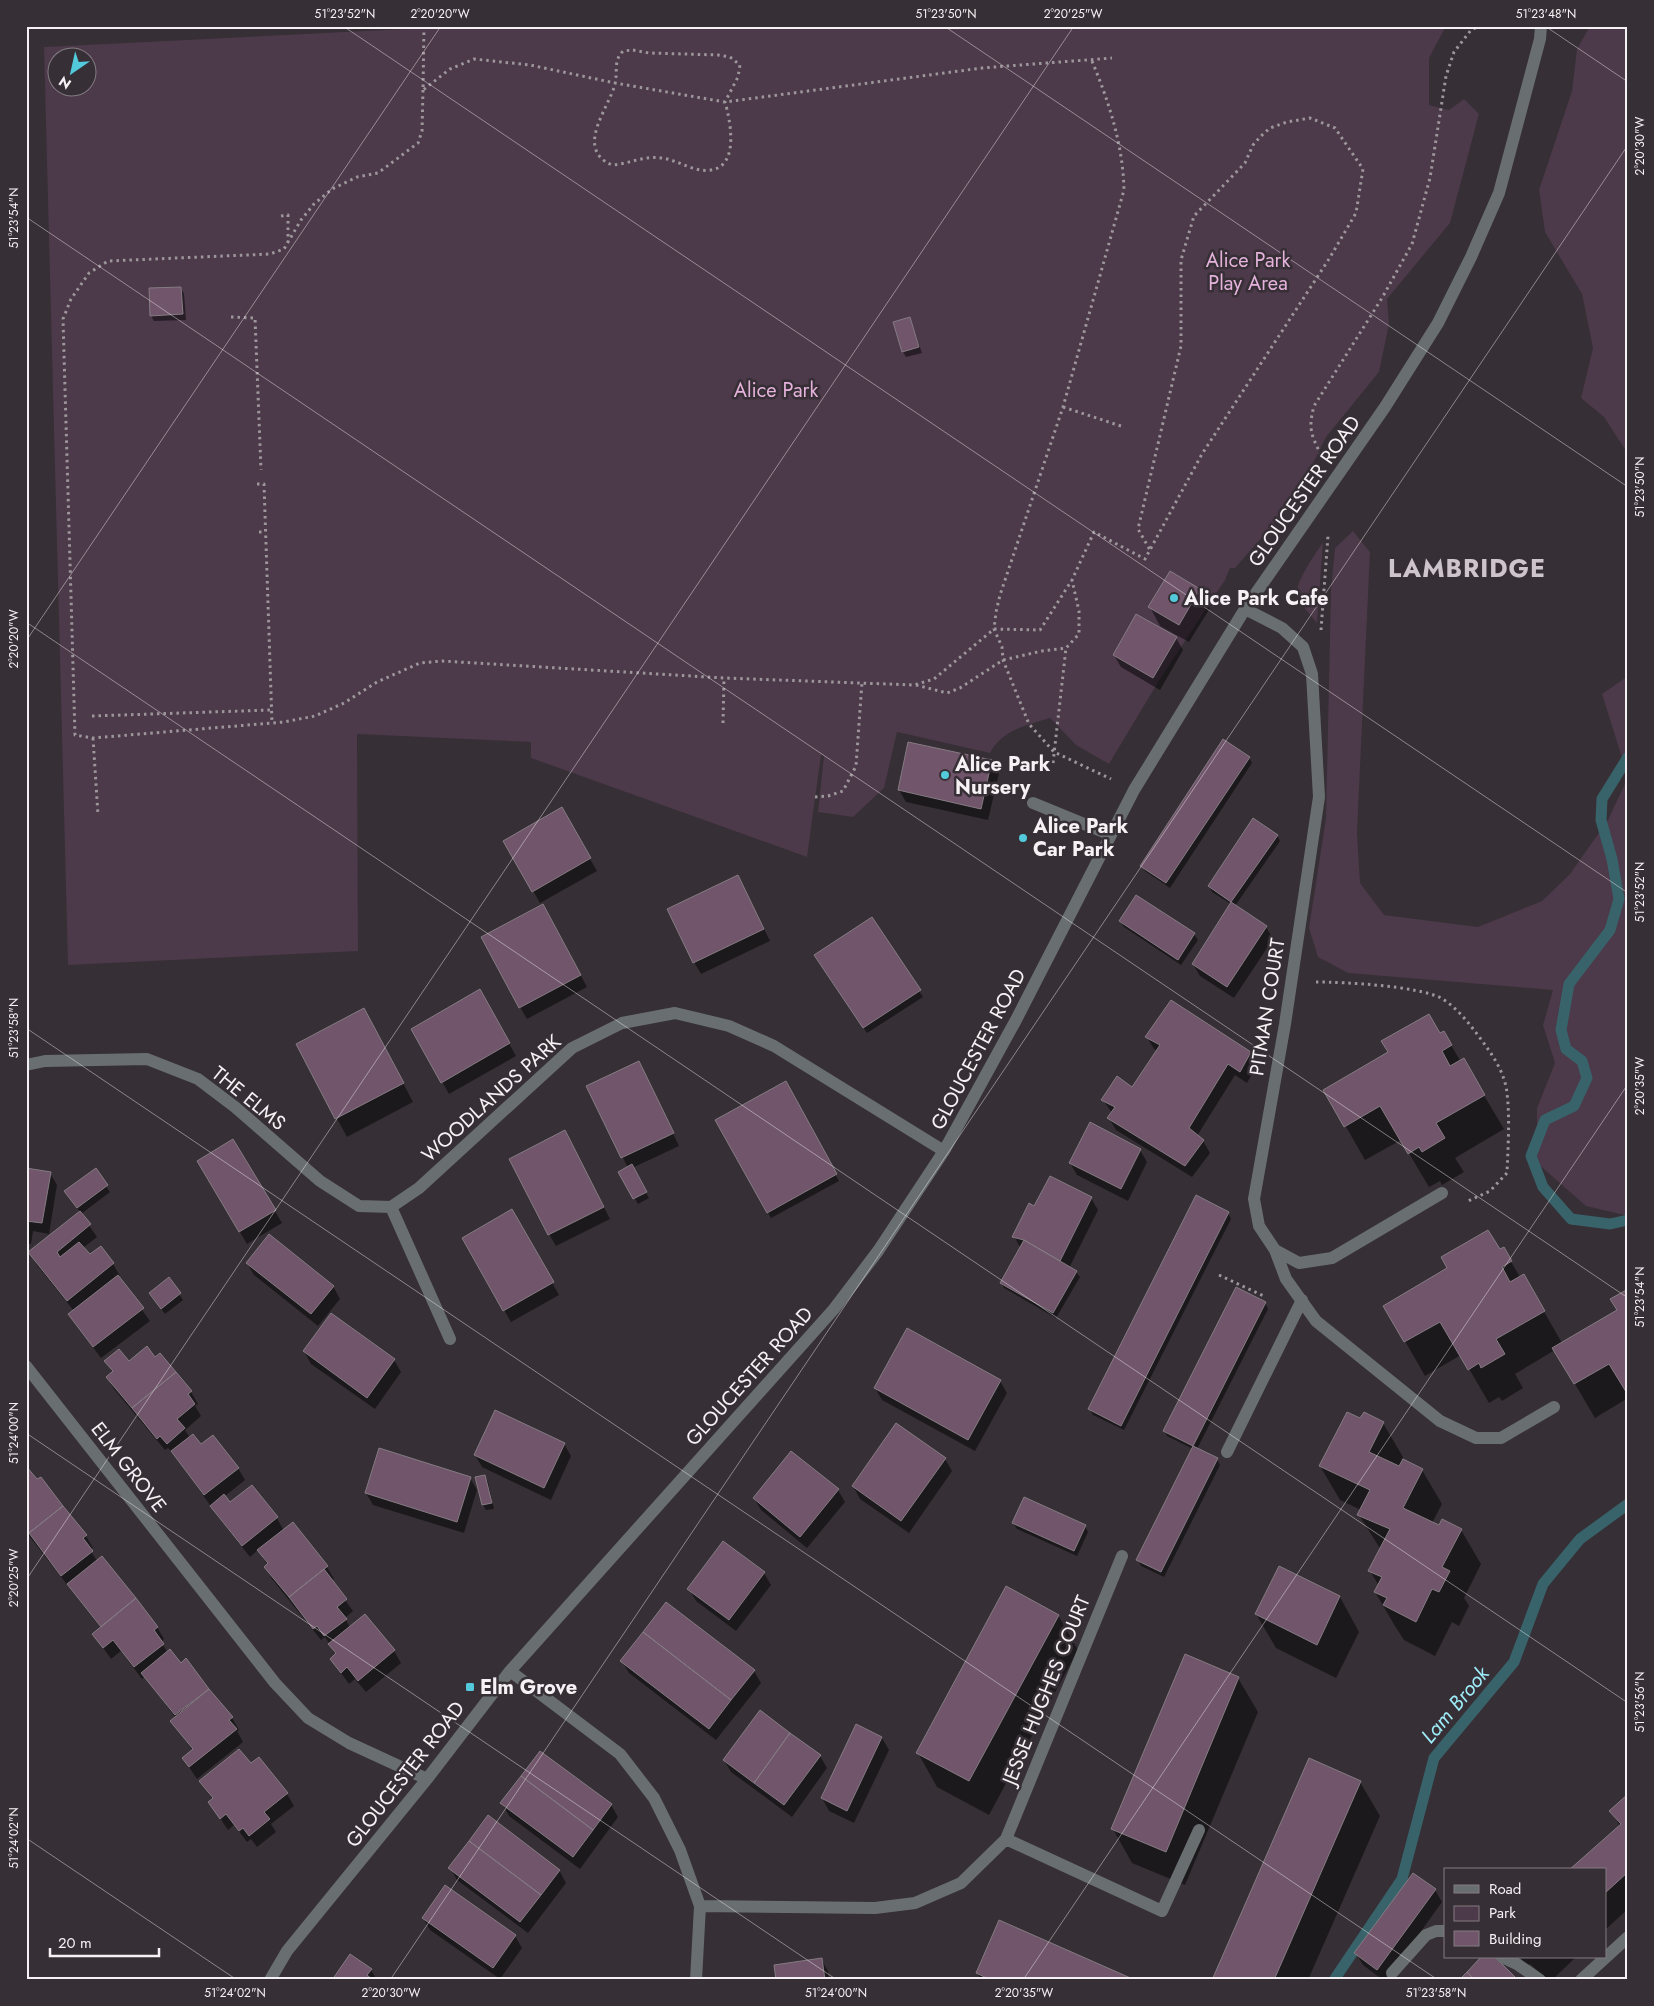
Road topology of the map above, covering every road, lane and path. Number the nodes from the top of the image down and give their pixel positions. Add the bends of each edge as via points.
1 (424, 26) edge
2 (1480, 26) edge
3 (1541, 26) edge
4 (1112, 58) dead end
5 (1092, 61) junction
6 (615, 83) junction
7 (423, 90) junction
8 (725, 102) junction
9 (281, 216) dead end
10 (288, 244) junction
11 (231, 317) dead end
12 (1063, 407) junction
13 (1124, 427) dead end
14 (261, 470) dead end
15 (1332, 483) junction
16 (257, 484) dead end
17 (1329, 531) dead end
18 (259, 532) dead end
19 (264, 532) junction
20 (1150, 550) junction
21 (1072, 580) junction
22 (1244, 609) junction
23 (994, 629) junction
24 (1066, 648) junction
25 (1003, 660) junction
26 (1312, 674) junction
27 (724, 678) junction
28 (862, 682) junction
29 (914, 685) junction
30 (271, 710) junction
31 (92, 716) dead end
32 (272, 723) junction
33 (723, 724) dead end
34 (93, 738) junction
35 (1054, 752) junction
36 (1053, 762) dead end
37 (1134, 790) junction
38 (815, 797) dead end
39 (1033, 803) dead end
40 (98, 815) dead end
41 (1111, 835) junction
42 (1309, 982) dead end
43 (26, 1065) edge
44 (944, 1151) junction
45 (1442, 1193) dead end
46 (1465, 1203) dead end
47 (391, 1207) junction
48 (1275, 1250) junction
49 (1219, 1275) dead end
50 (1270, 1299) dead end
51 (1302, 1300) junction
52 (450, 1339) dead end
53 (26, 1366) edge
54 (1554, 1407) dead end
55 (1227, 1452) dead end
56 (1122, 1556) dead end
57 (510, 1671) junction
58 (427, 1780) junction
59 (1199, 1830) dead end
60 (1006, 1839) junction
61 (700, 1906) junction
62 (1444, 1932) edge
63 (1628, 1937) edge
64 (1606, 1957) edge
65 (1504, 1958) edge
66 (1605, 1958) edge
67 (1392, 1973) dead end
68 (270, 1980) edge
69 (696, 1980) edge
70 (1540, 1980) edge
71 (1581, 1980) edge

1 - 7 path
2 - 15 path via 1471,30 1454,52 1446,76 1430,178 1412,244 1314,406 1310,423 1313,438
3 - 15 street, GLOUCESTER ROAD via 1498,193 1471,257 1438,323
4 - 5 path
5 - 8 path via 982,68
5 - 12 path via 1118,138 1124,168 1124,190
6 - 7 path via 530,65 474,59 450,69
6 - 8 path
6 - 8 path via 616,63 623,51 718,54 730,57 740,65 738,77
6 - 8 path via 595,129 594,142 598,155 612,165 661,157 697,169 712,170 721,166 728,156 732,138
7 - 10 path via 422,131 418,142 378,172 356,177 332,189 301,220
9 - 10 path via 288,215
10 - 34 path via 270,254 108,261 89,273 71,299 63,319 75,735
11 - 14 path via 256,318
12 - 13 path
12 - 23 path via 1000,595
15 - 22 street, GLOUCESTER ROAD
16 - 19 path via 264,484
17 - 26 path via 1319,657
18 - 19 path
19 - 30 path
20 - 20 path via 1202,454 1356,213 1363,168 1335,128 1310,118 1270,128 1253,145 1245,163 1194,216 1181,260 1182,346 1138,529
20 - 21 path via 1145,559 1094,532
21 - 23 path via 1040,630
21 - 24 path via 1079,611 1078,634
22 - 26 street, PITMAN COURT via 1282,628 1303,647
22 - 37 street, GLOUCESTER ROAD
23 - 25 path via 1002,647
23 - 29 path via 934,679
24 - 25 path
24 - 35 path
25 - 29 path via 960,688 947,692
25 - 35 path via 1029,724
26 - 48 street, PITMAN COURT via 1319,797 1254,1199 1259,1226
27 - 28 path
27 - 32 path via 442,661 420,663 314,716
27 - 33 path
28 - 29 path
28 - 38 path via 856,766 843,791
30 - 31 path
30 - 32 path
32 - 34 path
34 - 40 path
35 - 36 path
35 - 37 path
37 - 41 street, GLOUCESTER ROAD
39 - 41 street
41 - 44 street, GLOUCESTER ROAD
42 - 46 path via 1341,982 1418,991 1440,998 1464,1016 1497,1062 1507,1091 1507,1174 1490,1191
43 - 47 street, THE ELMS via 45,1061 146,1060 198,1079 320,1181 359,1206
44 - 47 street, WOODLANDS PARK via 774,1046 728,1026 675,1014 622,1023 572,1048 419,1188
44 - 57 street, GLOUCESTER ROAD via 878,1252 834,1308
45 - 48 street, PITMAN COURT via 1332,1258 1299,1263
47 - 52 street
48 - 51 street via 1286,1279
49 - 50 path
51 - 54 street via 1316,1321 1440,1421 1476,1438 1502,1438
51 - 55 street
53 - 58 street, ELM GROVE via 275,1683 308,1718 349,1743
56 - 60 street, JESSE HUGHES COURT
57 - 58 street, GLOUCESTER ROAD
57 - 61 street via 620,1754 654,1798 680,1850
58 - 68 street, GLOUCESTER ROAD via 287,1951
59 - 60 street via 1162,1911
60 - 61 street, JESSE HUGHES COURT via 961,1883 914,1903 875,1908
61 - 69 street
62 - 67 street via 1426,1935
63 - 64 street
65 - 70 street
66 - 71 street

